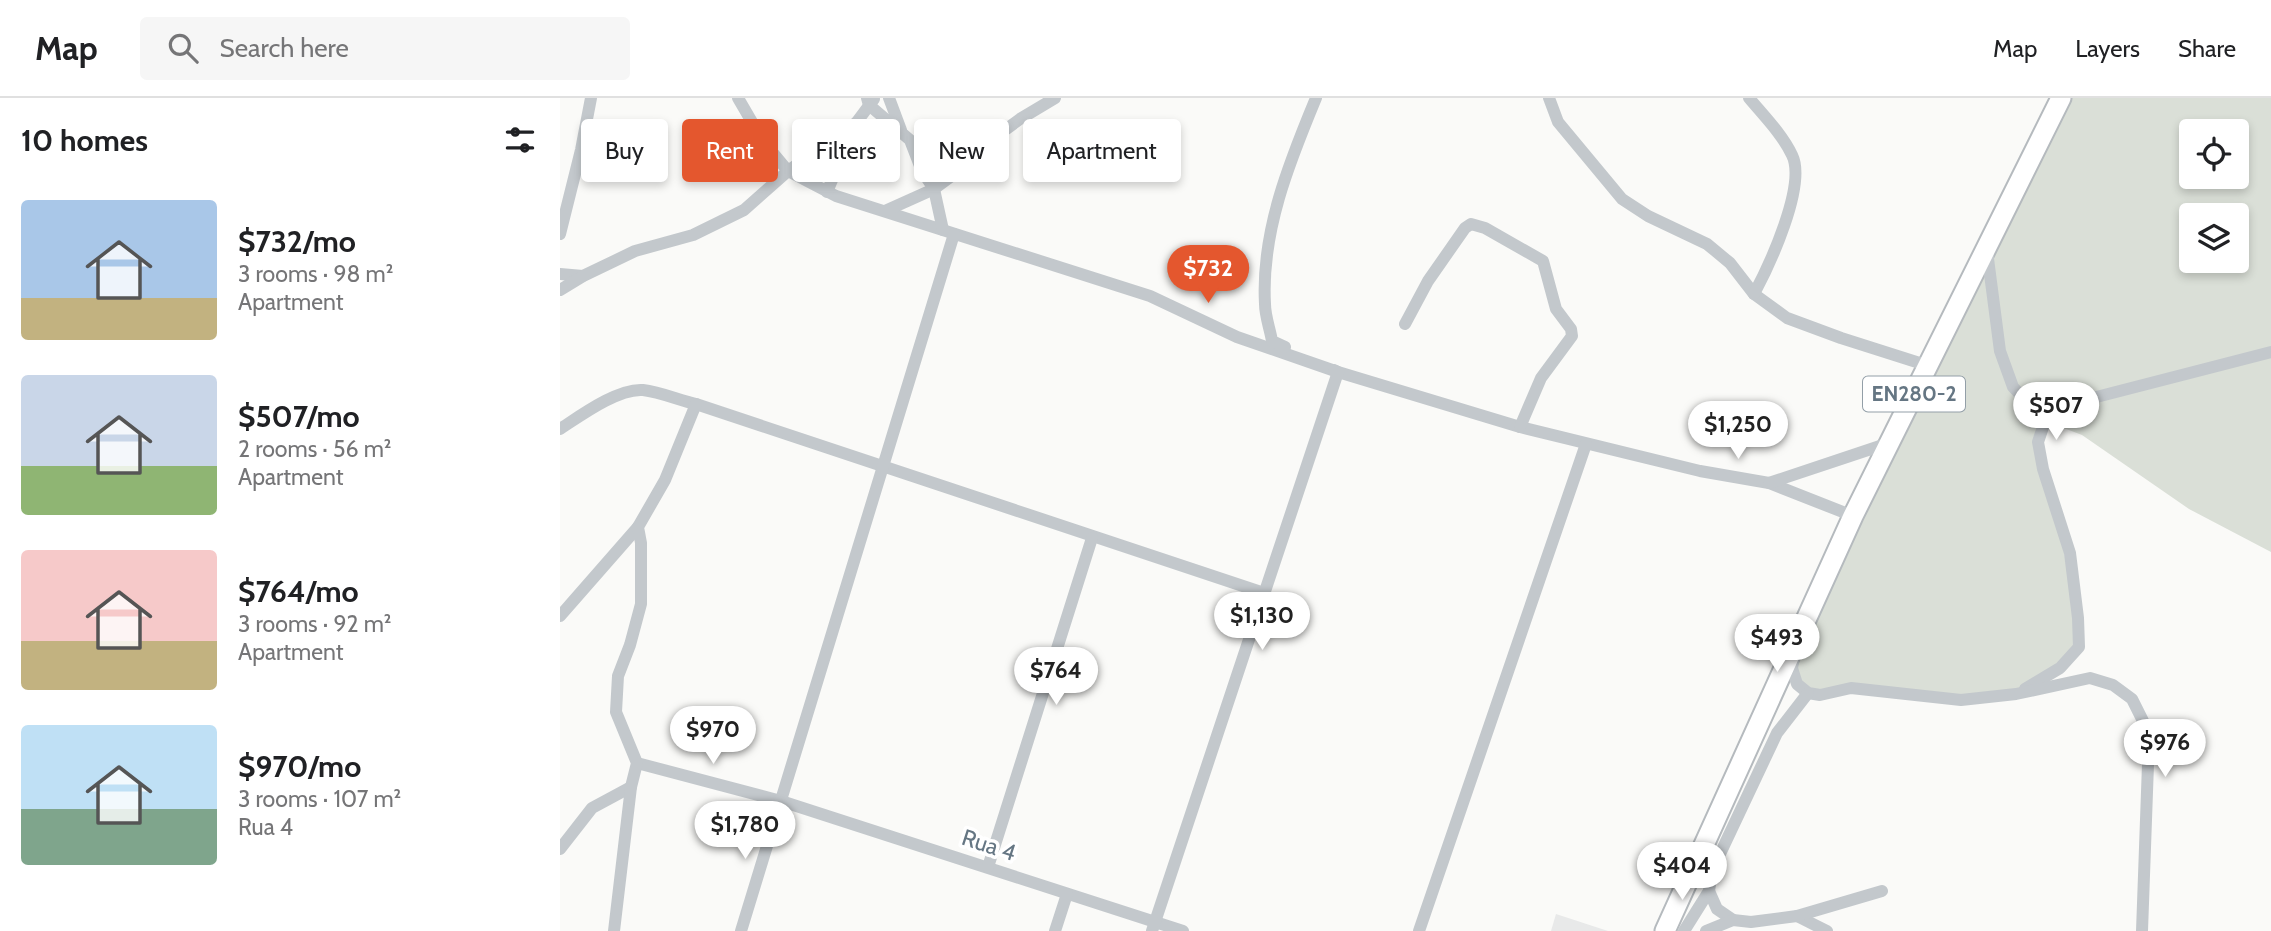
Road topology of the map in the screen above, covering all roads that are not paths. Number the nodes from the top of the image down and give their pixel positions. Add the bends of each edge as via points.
1 (591, 98) edge
2 (738, 98) edge
3 (890, 98) edge
4 (1055, 98) edge
5 (1316, 98) edge
6 (1549, 98) edge
7 (1749, 98) edge
8 (2061, 98) edge
9 (871, 100) edge
10 (859, 119) edge
11 (901, 130) junction
12 (792, 168) edge
13 (788, 171) junction
14 (831, 182) edge
15 (934, 189) junction
16 (827, 192) junction
17 (885, 211) junction
18 (948, 232) junction
19 (560, 234) edge
20 (1987, 250) junction
21 (560, 274) edge
22 (583, 276) junction
23 (560, 290) edge
24 (1754, 294) junction
25 (1405, 324) dead end
26 (2271, 352) edge
27 (1928, 366) junction
28 (1338, 372) junction
29 (696, 404) junction
30 (2045, 421) junction
31 (1520, 427) junction
32 (560, 429) edge
33 (1889, 443) junction
34 (1586, 444) junction
35 (884, 468) junction
36 (1769, 484) junction
37 (1853, 516) junction
38 (638, 527) junction
39 (1092, 538) junction
40 (1265, 593) junction
41 (560, 616) edge
42 (1797, 639) junction
43 (1808, 693) junction
44 (2016, 694) junction
45 (637, 763) junction
46 (631, 788) junction
47 (781, 801) junction
48 (560, 849) edge
49 (988, 867) junction
50 (1709, 891) junction
51 (1882, 891) dead end
52 (1067, 894) junction
53 (1797, 916) junction
54 (1733, 920) junction
55 (1154, 926) edge
56 (614, 931) edge
57 (741, 931) edge
58 (1055, 931) edge
59 (1183, 931) edge
60 (1419, 931) edge
61 (1665, 931) edge
62 (1684, 931) edge
63 (1706, 931) edge
64 (1827, 931) edge
65 (2142, 931) edge

1 - 19 street
2 - 13 street via 763,141
3 - 11 street
4 - 15 street via 983,146
5 - 28 street via 1282,185 1267,252 1265,305 1272,341
6 - 24 street via 1558,122 1622,199 1707,244 1730,263
7 - 24 street via 1794,157 1795,177 1772,261
8 - 20 main road, EN280-2
9 - 10 street
9 - 11 street via 888,123
11 - 15 street
12 - 13 street
13 - 16 street
13 - 22 street via 744,210 693,235 635,251
14 - 16 street
15 - 17 street
15 - 18 street
16 - 17 street
17 - 18 street
18 - 28 street via 1150,296 1237,337
18 - 35 street
20 - 27 main road, EN280-2
20 - 30 street via 2000,351 2013,387
21 - 22 street
22 - 23 street
24 - 27 street via 1787,318
25 - 31 street via 1428,281 1471,224 1543,261 1556,309 1572,336 1541,378
26 - 30 street via 2077,402
27 - 33 main road, EN280-2
28 - 31 street
28 - 40 street
29 - 32 street via 641,390 590,409
29 - 35 street
29 - 38 street via 665,480
30 - 44 street via 2038,442 2070,553 2079,647 2060,668
31 - 34 street
33 - 36 street
33 - 37 main road, EN280-2
34 - 36 street
34 - 60 street
35 - 39 street
35 - 47 street
36 - 37 street
37 - 42 main road, EN280-2
38 - 41 street
38 - 45 street via 641,604 618,676 616,712
39 - 40 street
39 - 49 street
40 - 55 street
42 - 43 street via 1792,668 1797,684
42 - 61 main road, EN280-2
43 - 44 street via 1852,688 1961,700
43 - 50 street via 1777,733 1712,871
44 - 65 street via 2090,678 2113,685 2132,699 2138,710 2148,764
45 - 46 street
45 - 47 street, Rua 4
46 - 48 street via 592,808
46 - 56 street
47 - 49 street, Rua 4
47 - 57 street
49 - 52 street, Rua 4
50 - 54 street via 1717,909
50 - 62 street
51 - 53 street
52 - 55 street, Rua 4
52 - 58 street
53 - 54 street
53 - 64 street
54 - 63 street
55 - 59 street, Rua 4

